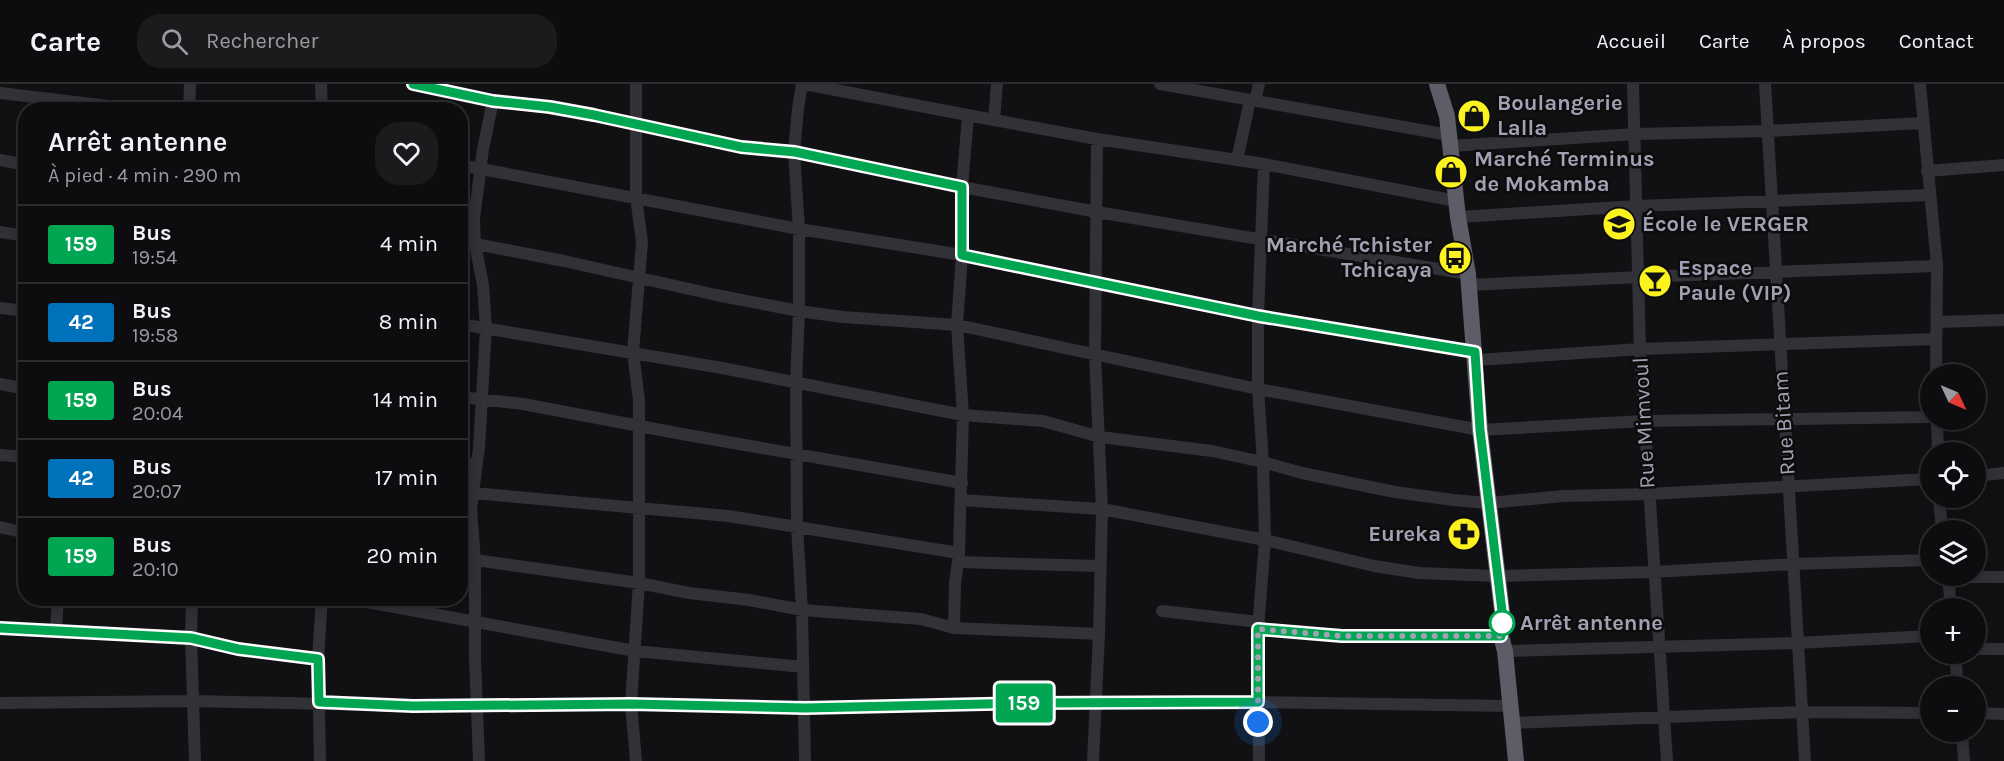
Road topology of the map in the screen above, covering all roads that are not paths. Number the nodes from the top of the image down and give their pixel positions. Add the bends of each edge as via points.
1 (190, 84) edge
2 (321, 84) edge
3 (413, 84) edge
4 (636, 84) edge
5 (803, 84) edge
6 (997, 84) edge
7 (1160, 84) edge
8 (1259, 84) edge
9 (1437, 84) edge
10 (1449, 84) edge
11 (1633, 84) edge
12 (1765, 84) edge
13 (1920, 84) edge
14 (0, 93) edge
15 (1253, 100) junction
16 (493, 101) junction
17 (75, 102) edge
18 (189, 102) edge
19 (322, 102) edge
20 (968, 116) junction
21 (1447, 116) junction
22 (994, 120) junction
23 (1923, 123) junction
24 (636, 124) junction
25 (1768, 131) junction
26 (1635, 134) junction
27 (1097, 139) junction
28 (1450, 140) junction
29 (795, 152) junction
30 (0, 160) edge
31 (1237, 160) junction
32 (18, 163) edge
33 (1264, 164) junction
34 (2004, 165) edge
35 (468, 167) edge
36 (481, 170) junction
37 (1927, 171) junction
38 (962, 187) junction
39 (1930, 195) junction
40 (636, 197) junction
41 (1771, 200) junction
42 (1637, 206) junction
43 (1457, 209) junction
44 (1097, 212) junction
45 (799, 229) junction
46 (0, 232) edge
47 (18, 235) edge
48 (1261, 238) junction
49 (468, 243) edge
50 (475, 244) junction
51 (962, 255) junction
52 (1937, 266) junction
53 (1776, 272) junction
54 (639, 277) junction
55 (1640, 277) junction
56 (1468, 280) junction
57 (1096, 284) junction
58 (0, 308) edge
59 (18, 310) edge
60 (799, 311) junction
61 (1258, 316) junction
62 (2004, 320) edge
63 (1937, 322) junction
64 (468, 325) edge
65 (957, 325) junction
66 (486, 328) junction
67 (1936, 339) junction
68 (1779, 344) junction
69 (1640, 349) junction
70 (633, 352) junction
71 (1095, 355) junction
72 (1475, 356) junction
73 (1936, 364) edge
74 (796, 383) junction
75 (0, 384) edge
76 (18, 388) edge
77 (1258, 389) junction
78 (468, 398) edge
79 (482, 400) junction
80 (963, 415) junction
81 (1920, 417) edge
82 (1784, 418) junction
83 (1644, 421) junction
84 (639, 425) junction
85 (1480, 430) junction
86 (1100, 437) junction
87 (796, 453) junction
88 (0, 455) edge
89 (18, 456) edge
90 (1263, 462) junction
91 (468, 464) edge
92 (476, 465) junction
93 (2004, 473) edge
94 (1986, 475) edge
95 (1920, 480) edge
96 (962, 483) junction
97 (1788, 487) junction
98 (473, 493) junction
99 (1648, 494) junction
100 (961, 500) junction
101 (1488, 503) junction
102 (638, 507) junction
103 (1102, 509) junction
104 (797, 526) junction
105 (0, 527) edge
106 (468, 528) edge
107 (18, 531) edge
108 (1265, 540) junction
109 (468, 544) edge
110 (958, 558) junction
111 (475, 560) junction
112 (1920, 560) edge
113 (1793, 564) junction
114 (1100, 566) junction
115 (1653, 572) junction
116 (1497, 576) junction
117 (1986, 577) edge
118 (2004, 577) edge
119 (639, 583) junction
120 (58, 606) edge
121 (192, 606) edge
122 (321, 606) edge
123 (390, 606) edge
124 (802, 610) junction
125 (1162, 611) dead end
126 (474, 621) junction
127 (1258, 626) junction
128 (0, 628) edge
129 (954, 628) junction
130 (56, 630) junction
131 (1100, 634) junction
132 (1920, 637) edge
133 (191, 638) junction
134 (1797, 643) junction
135 (1503, 644) junction
136 (1659, 648) junction
137 (1986, 649) edge
138 (2004, 649) edge
139 (636, 651) junction
140 (318, 659) junction
141 (803, 667) junction
142 (194, 701) junction
143 (319, 702) junction
144 (1258, 702) junction
145 (0, 703) edge
146 (631, 704) junction
147 (1095, 704) junction
148 (476, 706) junction
149 (805, 708) junction
150 (1802, 712) junction
151 (1920, 713) edge
152 (1986, 713) edge
153 (2004, 714) edge
154 (1511, 715) junction
155 (1664, 716) junction
156 (1963, 742) edge
157 (195, 761) edge
158 (320, 761) edge
159 (479, 761) edge
160 (636, 761) edge
161 (805, 761) edge
162 (1093, 761) edge
163 (1259, 761) edge
164 (1516, 761) edge
165 (1667, 761) edge
166 (1805, 761) edge
167 (1964, 761) edge

1 - 18 street
2 - 19 street
3 - 16 street
4 - 24 street
5 - 20 street
5 - 29 street
6 - 22 street
7 - 15 street
8 - 15 street
9 - 21 highway
10 - 21 highway
11 - 26 street, Rue Mimvoul
12 - 25 street, Rue Bitam
13 - 23 street
14 - 17 street
15 - 28 street
15 - 31 street
16 - 24 street via 550,107
16 - 36 street
20 - 22 street
20 - 38 street
21 - 28 highway
22 - 27 street
23 - 25 street
23 - 37 street
24 - 29 street via 741,147
24 - 40 street
25 - 26 street
25 - 41 street, Rue Bitam
26 - 28 street
26 - 42 street, Rue Mimvoul
27 - 31 street
27 - 44 street
28 - 43 highway
29 - 38 street
29 - 45 street
30 - 32 street
31 - 33 street
33 - 43 street
33 - 48 street
34 - 37 street
35 - 36 street
36 - 40 street
36 - 50 street via 474,219
37 - 39 street
38 - 44 street
38 - 51 street
39 - 41 street
39 - 52 street
40 - 45 street
40 - 54 street via 642,242
41 - 42 street
41 - 53 street, Rue Bitam
42 - 43 street
42 - 55 street, Rue Mimvoul
43 - 56 highway
44 - 48 street
44 - 57 street
45 - 51 street
45 - 60 street
46 - 47 street
48 - 56 street
48 - 61 street
49 - 50 street
50 - 54 street
50 - 66 street
51 - 57 street
51 - 65 street
52 - 53 street
52 - 63 street
53 - 55 street
53 - 68 street, Rue Bitam
54 - 60 street
54 - 70 street
55 - 56 street
55 - 69 street, Rue Mimvoul
56 - 72 highway
57 - 61 street
57 - 71 street
58 - 59 street
60 - 65 street
60 - 74 street
61 - 72 street
61 - 77 street
62 - 63 street
63 - 67 street
64 - 66 street
65 - 71 street
65 - 80 street
66 - 70 street
66 - 79 street
67 - 68 street
67 - 73 street
68 - 69 street
68 - 82 street, Rue Bitam
69 - 72 street
69 - 83 street, Rue Mimvoul
70 - 74 street
70 - 84 street
71 - 77 street
71 - 86 street
72 - 85 highway
74 - 80 street
74 - 87 street
75 - 76 street
77 - 85 street
77 - 90 street
78 - 79 street
79 - 84 street
79 - 92 street
80 - 86 street via 1043,421
80 - 96 street
81 - 82 street
82 - 83 street
82 - 97 street, Rue Bitam
83 - 85 street
83 - 99 street, Rue Mimvoul
84 - 87 street
84 - 102 street
85 - 101 highway
86 - 90 street via 1212,451
86 - 103 street
87 - 96 street
87 - 104 street
88 - 89 street
90 - 101 street via 1395,492
90 - 108 street
91 - 92 street
92 - 98 street
93 - 94 street
95 - 97 street
96 - 100 street
97 - 99 street
97 - 113 street, Rue Bitam
98 - 102 street
98 - 106 street
99 - 101 street
99 - 115 street, Rue Mimvoul
100 - 103 street
100 - 110 street
101 - 116 highway
102 - 104 street
102 - 119 street
103 - 108 street
103 - 114 street
104 - 110 street
104 - 124 street
105 - 107 street
108 - 116 street via 1419,573
108 - 127 street
109 - 111 street
110 - 114 street
110 - 129 street
111 - 119 street
111 - 126 street
112 - 113 street
113 - 115 street
113 - 134 street, Rue Bitam
114 - 131 street
115 - 116 street
115 - 136 street, Rue Mimvoul
116 - 135 highway
117 - 118 street
119 - 124 street
119 - 139 street
120 - 130 street
121 - 133 street
122 - 140 street
123 - 126 street
124 - 129 street via 921,619
124 - 141 street
125 - 127 street
126 - 139 street
126 - 148 street
127 - 135 street via 1342,636
127 - 144 street
128 - 130 street
129 - 131 street
130 - 133 street
131 - 147 street
132 - 134 street
133 - 140 street via 238,649
133 - 142 street
134 - 136 street
134 - 150 street, Rue Bitam
135 - 136 street
135 - 154 highway
136 - 155 street, Rue Mimvoul
137 - 138 street
139 - 141 street
139 - 146 street
140 - 143 street
141 - 149 street
142 - 143 street
142 - 145 street
142 - 157 street
143 - 148 street
143 - 158 street
144 - 147 street
144 - 154 street
144 - 163 street
146 - 148 street
146 - 149 street
146 - 160 street
147 - 149 street
147 - 162 street
148 - 159 street
149 - 161 street
150 - 151 street
150 - 155 street
150 - 166 street, Rue Bitam
152 - 153 street
154 - 155 street
154 - 164 highway
155 - 165 street, Rue Mimvoul
156 - 167 street

